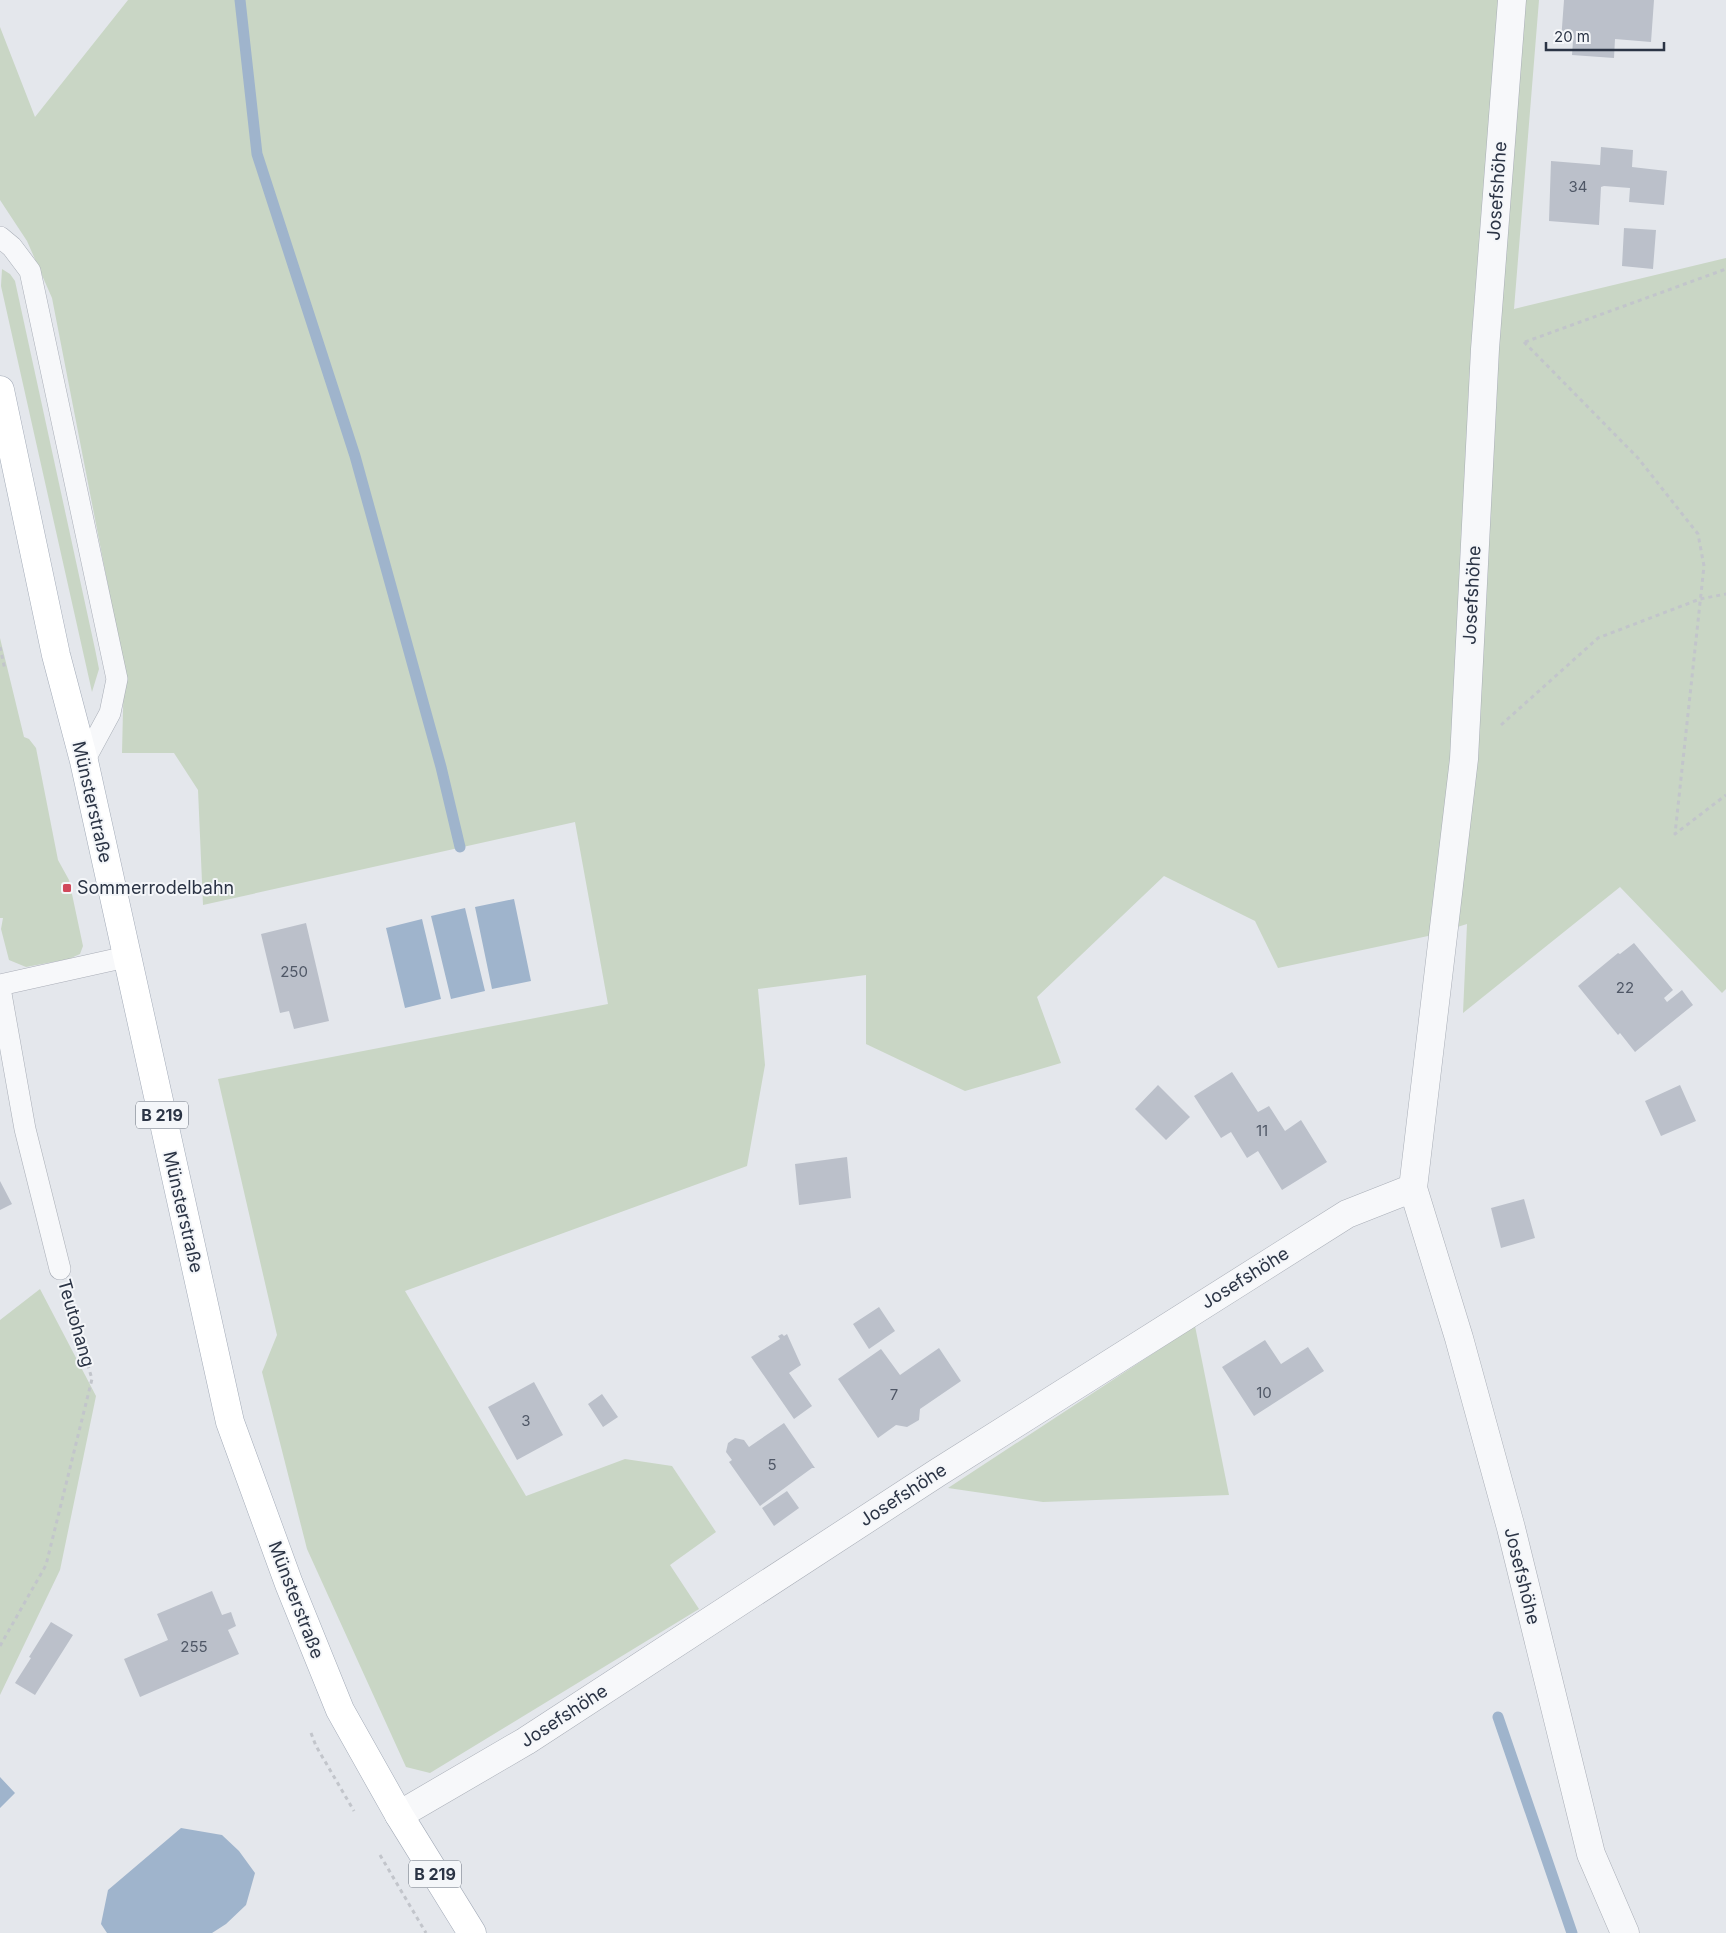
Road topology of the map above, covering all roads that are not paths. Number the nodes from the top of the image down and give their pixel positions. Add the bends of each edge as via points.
1 (1512, 0) edge
2 (0, 237) edge
3 (0, 390) edge
4 (84, 762) junction
5 (126, 957) junction
6 (0, 987) edge
7 (1413, 1188) junction
8 (60, 1269) road end
9 (399, 1815) junction
10 (472, 1933) edge
11 (1626, 1933) edge

1 - 7 street, Josefshöhe via 1485,349 1464,759
2 - 4 lane via 30,271 117,678 110,713
3 - 4 main road, Münsterstraße / B 219 via 56,655
4 - 5 main road, Münsterstraße / B 219
5 - 6 lane, Teutohang
5 - 9 main road, Münsterstraße / B 219 via 230,1422 289,1584 340,1710
6 - 8 lane, Teutohang via 25,1129
7 - 9 street, Josefshöhe via 1347,1214 936,1473 526,1741
7 - 11 street, Josefshöhe via 1459,1338 1508,1519 1591,1854
9 - 10 main road, Münsterstraße / B 219

